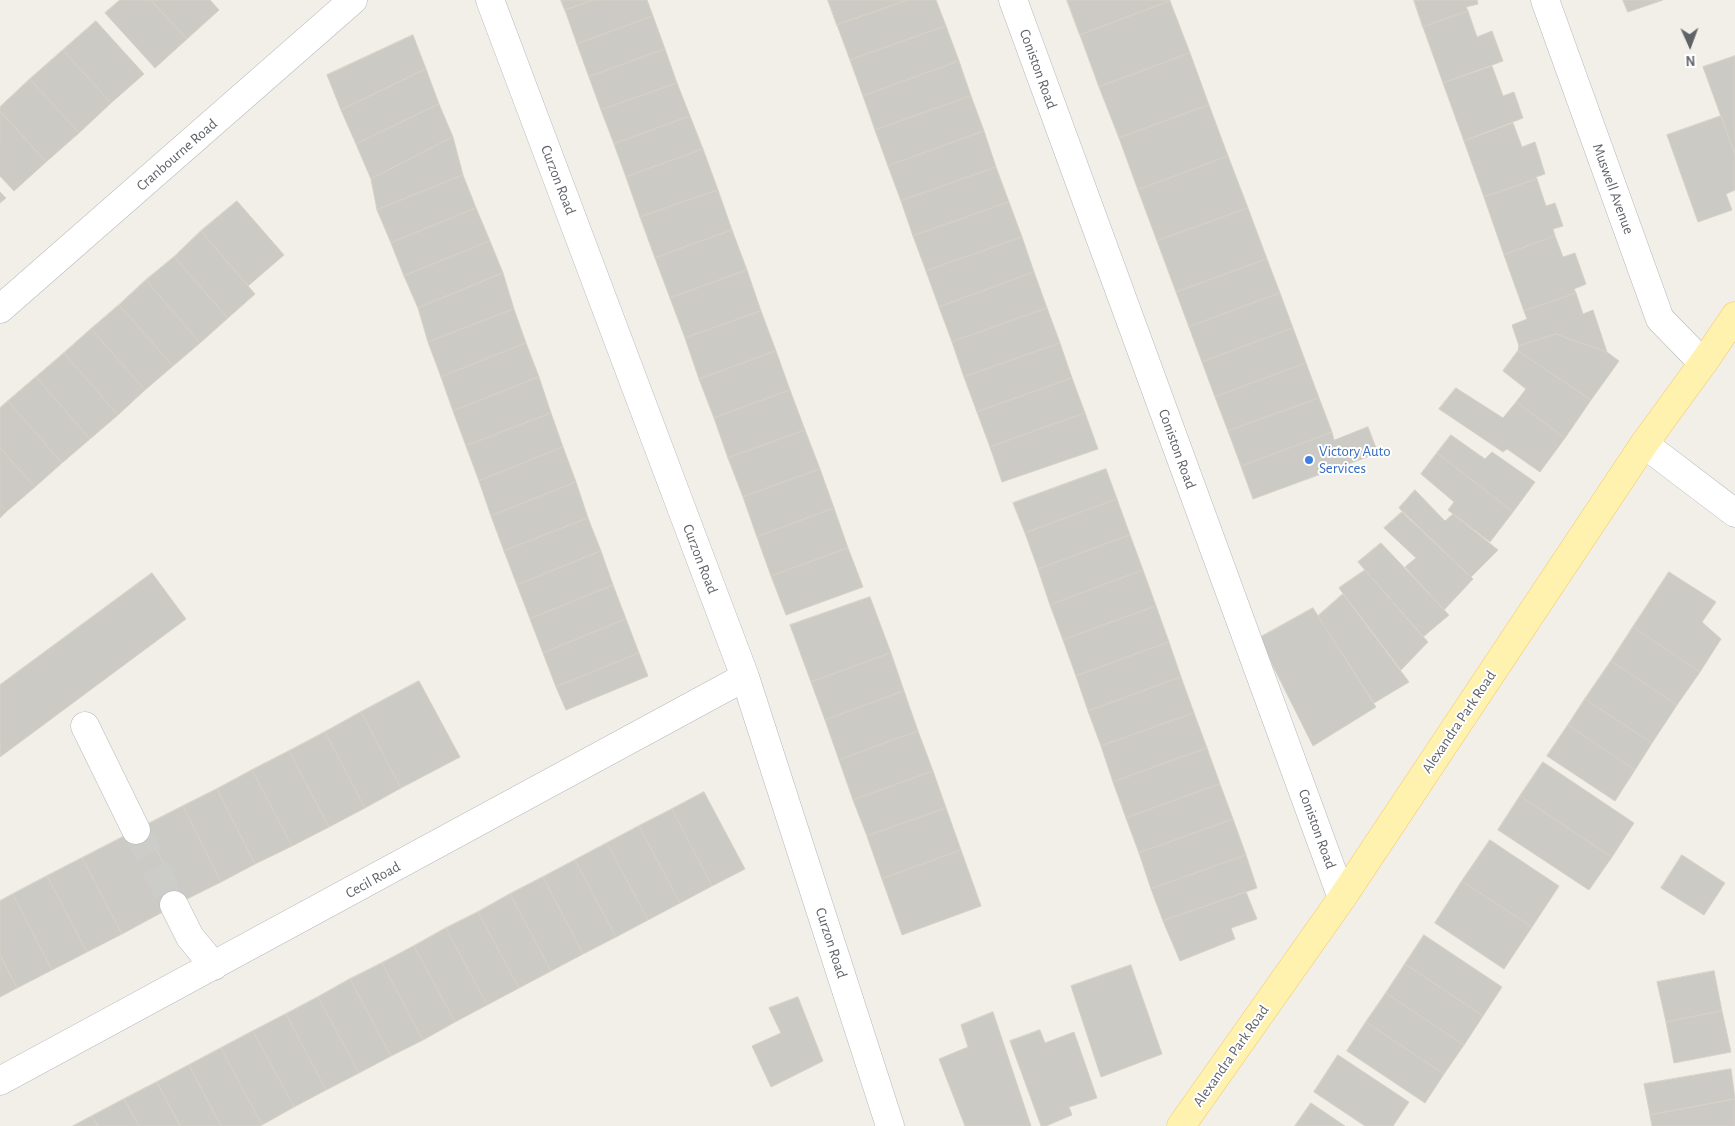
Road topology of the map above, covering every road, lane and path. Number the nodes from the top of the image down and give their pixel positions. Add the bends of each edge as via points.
1 (353, 0) edge
2 (490, 0) edge
3 (1012, 0) edge
4 (1546, 0) edge
5 (0, 310) edge
6 (1735, 316) edge
7 (1703, 363) junction
8 (1644, 444) junction
9 (1735, 513) edge
10 (745, 677) junction
11 (84, 726) dead end
12 (136, 830) tunnel mouth
13 (1342, 898) junction
14 (174, 905) tunnel mouth
15 (214, 966) junction
16 (0, 1081) edge
17 (890, 1126) edge
18 (1183, 1126) edge

1 - 5 street, Cranbourne Road
2 - 10 street, Curzon Road
3 - 13 street, Coniston Road
4 - 7 street, Muswell Avenue via 1660,319
6 - 7 main road, Alexandra Park Road
7 - 8 main road, Alexandra Park Road
8 - 9 street
8 - 13 main road, Alexandra Park Road
10 - 15 street, Cecil Road
10 - 17 street, Curzon Road
11 - 12 street
13 - 18 main road, Alexandra Park Road
14 - 15 street via 190,937
15 - 16 street, Cecil Road

